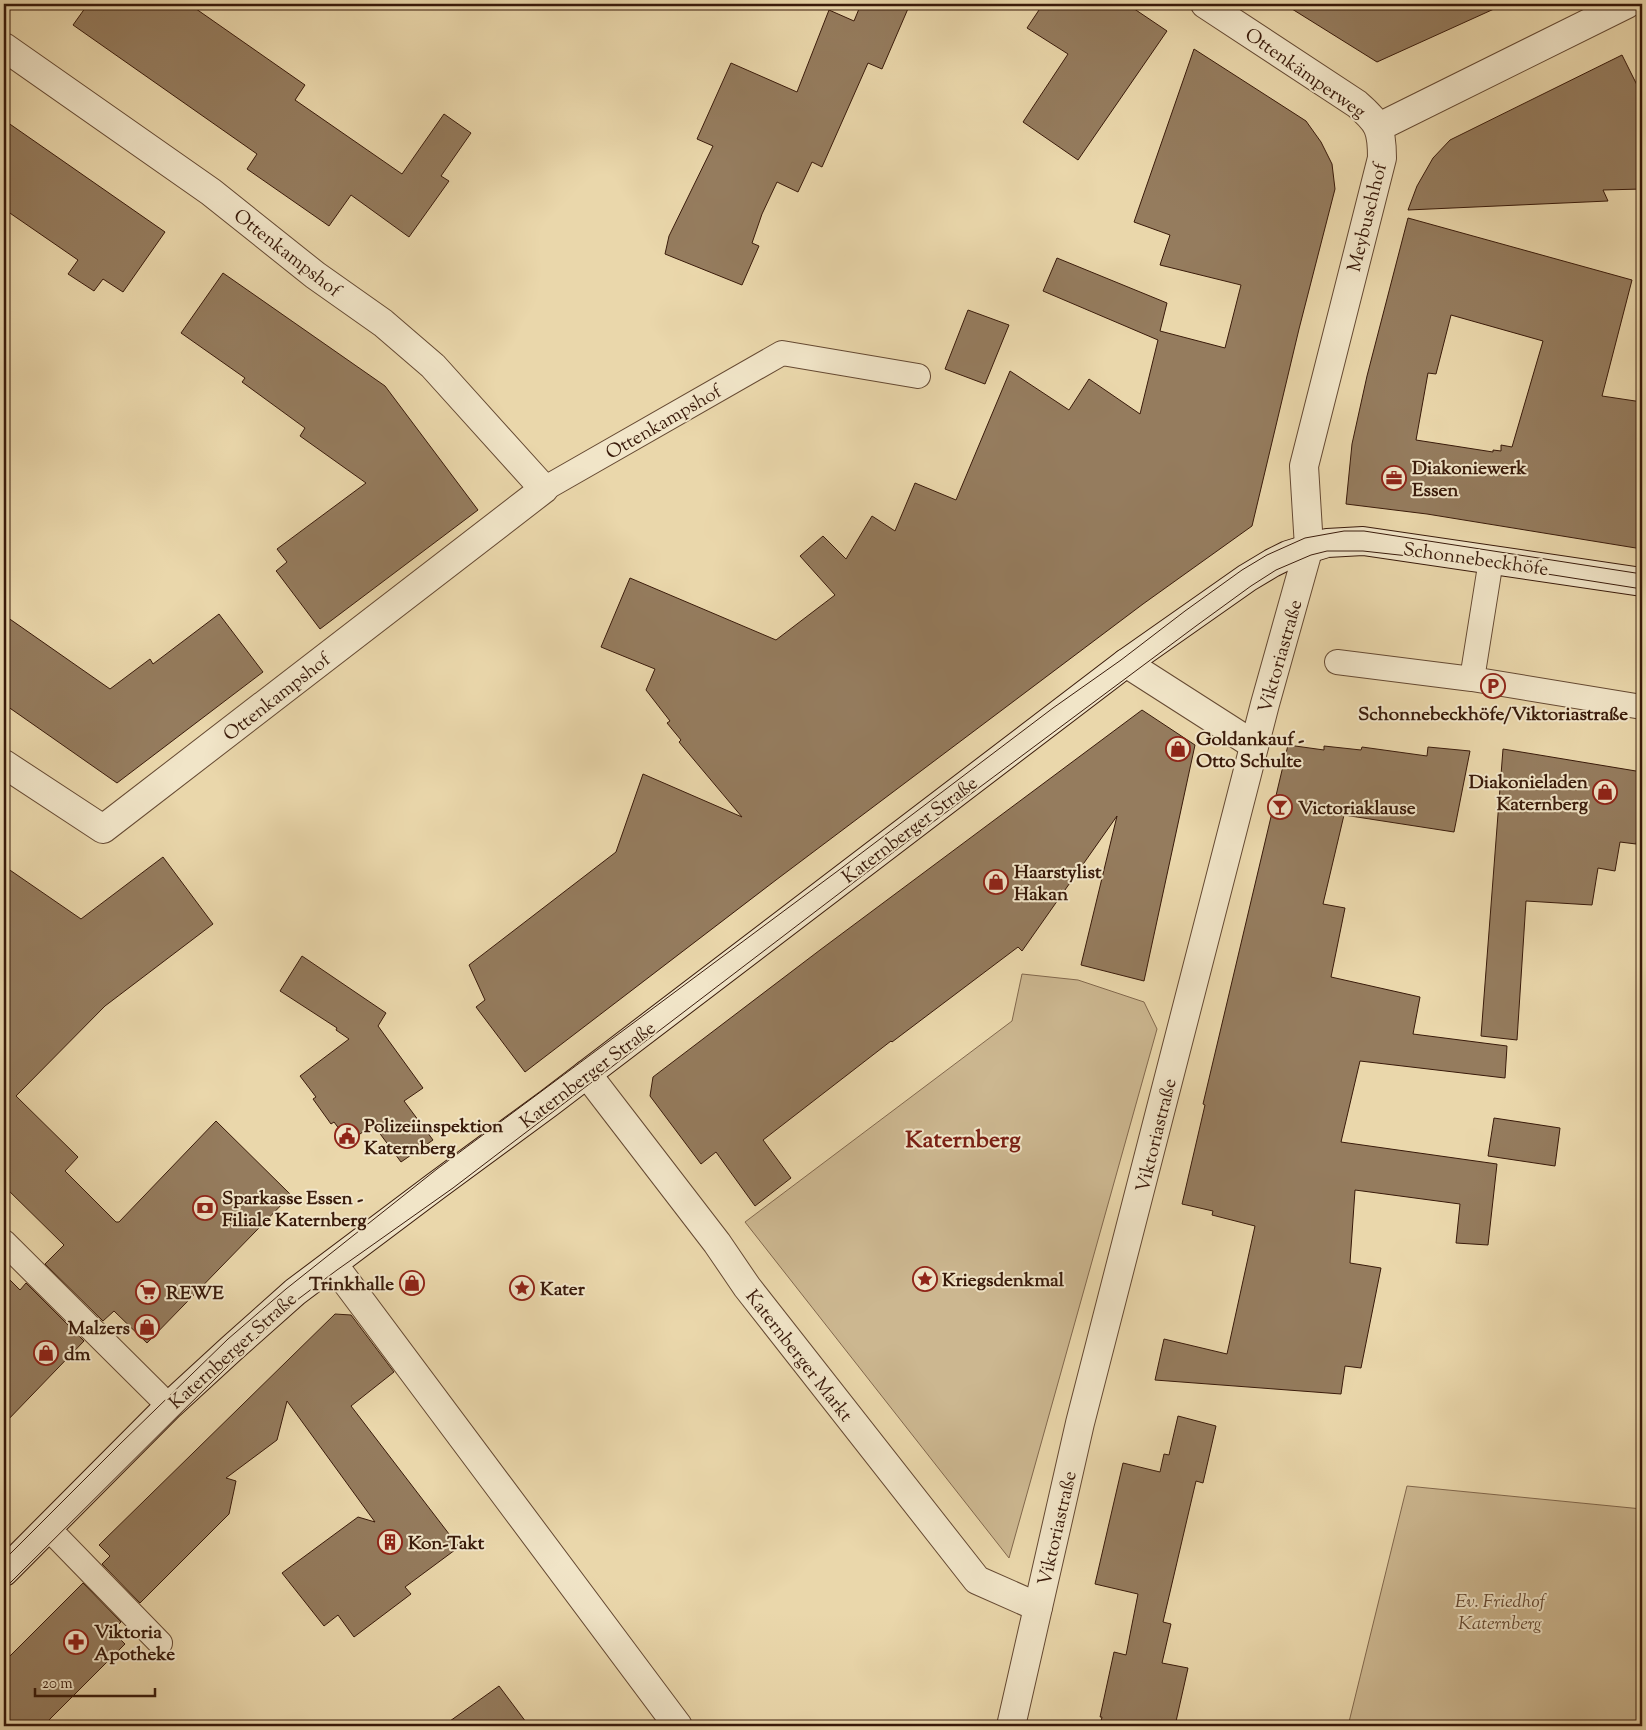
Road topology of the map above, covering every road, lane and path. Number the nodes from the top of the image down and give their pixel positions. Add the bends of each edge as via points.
1 (1205, 4) edge
2 (1627, 4) edge
3 (4, 48) edge
4 (1379, 128) junction
5 (918, 376) dead end
6 (544, 489) junction
7 (1310, 547) junction
8 (1491, 560) junction
9 (1642, 582) edge
10 (1337, 662) dead end
11 (1126, 663) junction
12 (1472, 679) junction
13 (1642, 707) edge
14 (1254, 745) junction
15 (4, 764) edge
16 (587, 1074) junction
17 (4, 1242) edge
18 (333, 1264) junction
19 (169, 1406) junction
20 (48, 1528) junction
21 (4, 1572) edge
22 (1038, 1607) junction
23 (160, 1644) dead end
24 (678, 1726) edge
25 (1011, 1726) edge

1 - 4 street, Ottenkämperweg via 1357,104
2 - 4 street
3 - 6 street, Ottenkampshof via 211,192 315,275 383,323 433,366
4 - 7 street, Meybuschhof via 1382,158 1304,466
5 - 6 lane, Ottenkampshof via 782,353
6 - 15 street, Ottenkampshof via 103,830
7 - 8 street, Schonnebeckhöfe via 1363,541
7 - 11 street, Katernberger Straße via 1288,555 1247,578
7 - 14 street, Viktoriastraße
8 - 9 street, Schonnebeckhöfe
8 - 12 lane
10 - 12 lane
11 - 14 street
11 - 16 street, Katernberger Straße
12 - 13 lane
14 - 22 street, Viktoriastraße via 1080,1423
16 - 18 street, Katernberger Straße
16 - 22 street, Katernberger Markt via 747,1288 977,1580
17 - 19 lane
18 - 19 street, Katernberger Straße via 295,1292
18 - 24 street
19 - 20 street, Katernberger Straße
20 - 21 street, Katernberger Straße
20 - 23 lane
22 - 25 street, Viktoriastraße

